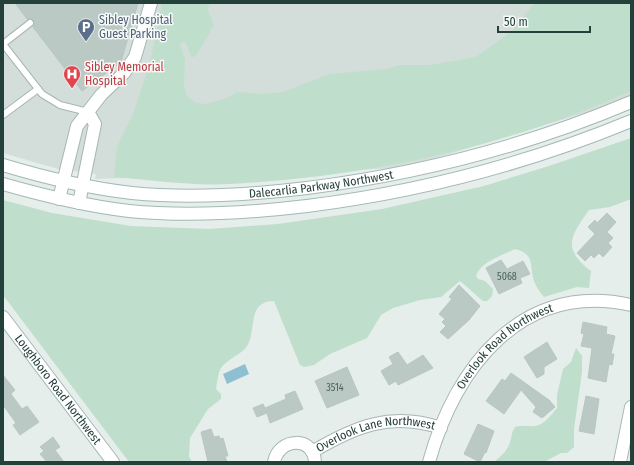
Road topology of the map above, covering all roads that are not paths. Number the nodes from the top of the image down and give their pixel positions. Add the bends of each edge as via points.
1 (151, 3) edge
2 (30, 23) dead end
3 (4, 47) edge
4 (38, 89) junction
5 (631, 102) edge
6 (88, 112) junction
7 (3, 115) edge
8 (631, 121) edge
9 (3, 165) edge
10 (64, 182) junction
11 (3, 184) edge
12 (84, 187) junction
13 (59, 199) junction
14 (79, 203) junction
15 (631, 305) edge
16 (3, 317) edge
17 (631, 407) edge
18 (441, 428) junction
19 (314, 457) edge
20 (113, 462) edge
21 (274, 462) edge
22 (429, 462) edge
23 (620, 462) edge

1 - 6 main road via 135,57 124,73 101,94
2 - 3 lane
3 - 4 lane
4 - 6 lane via 60,105
4 - 7 lane
5 - 12 main road, Dalecarlia Parkway Northwest via 568,127 505,147 423,168 346,182 256,193 199,196
6 - 10 main road via 77,126
6 - 12 main road via 95,124
8 - 14 main road, Dalecarlia Parkway Northwest via 573,144 503,166 426,186 348,200 271,210 192,214 130,211
9 - 10 main road, Dalecarlia Parkway Northwest
10 - 12 main road, Dalecarlia Parkway Northwest
10 - 13 main road
11 - 13 main road, Dalecarlia Parkway Northwest
12 - 14 main road
13 - 14 main road, Dalecarlia Parkway Northwest
15 - 18 main road, Overlook Road Northwest via 599,300 570,302 542,310 516,325 494,342 470,372 452,402
16 - 20 main road, Loughboro Road Northwest
17 - 23 main road
18 - 19 main road, Overlook Lane Northwest via 411,421 374,423 346,433
18 - 22 main road, Overlook Road Northwest
19 - 21 main road, Overlook Lane Northwest via 302,444 289,443 278,450

